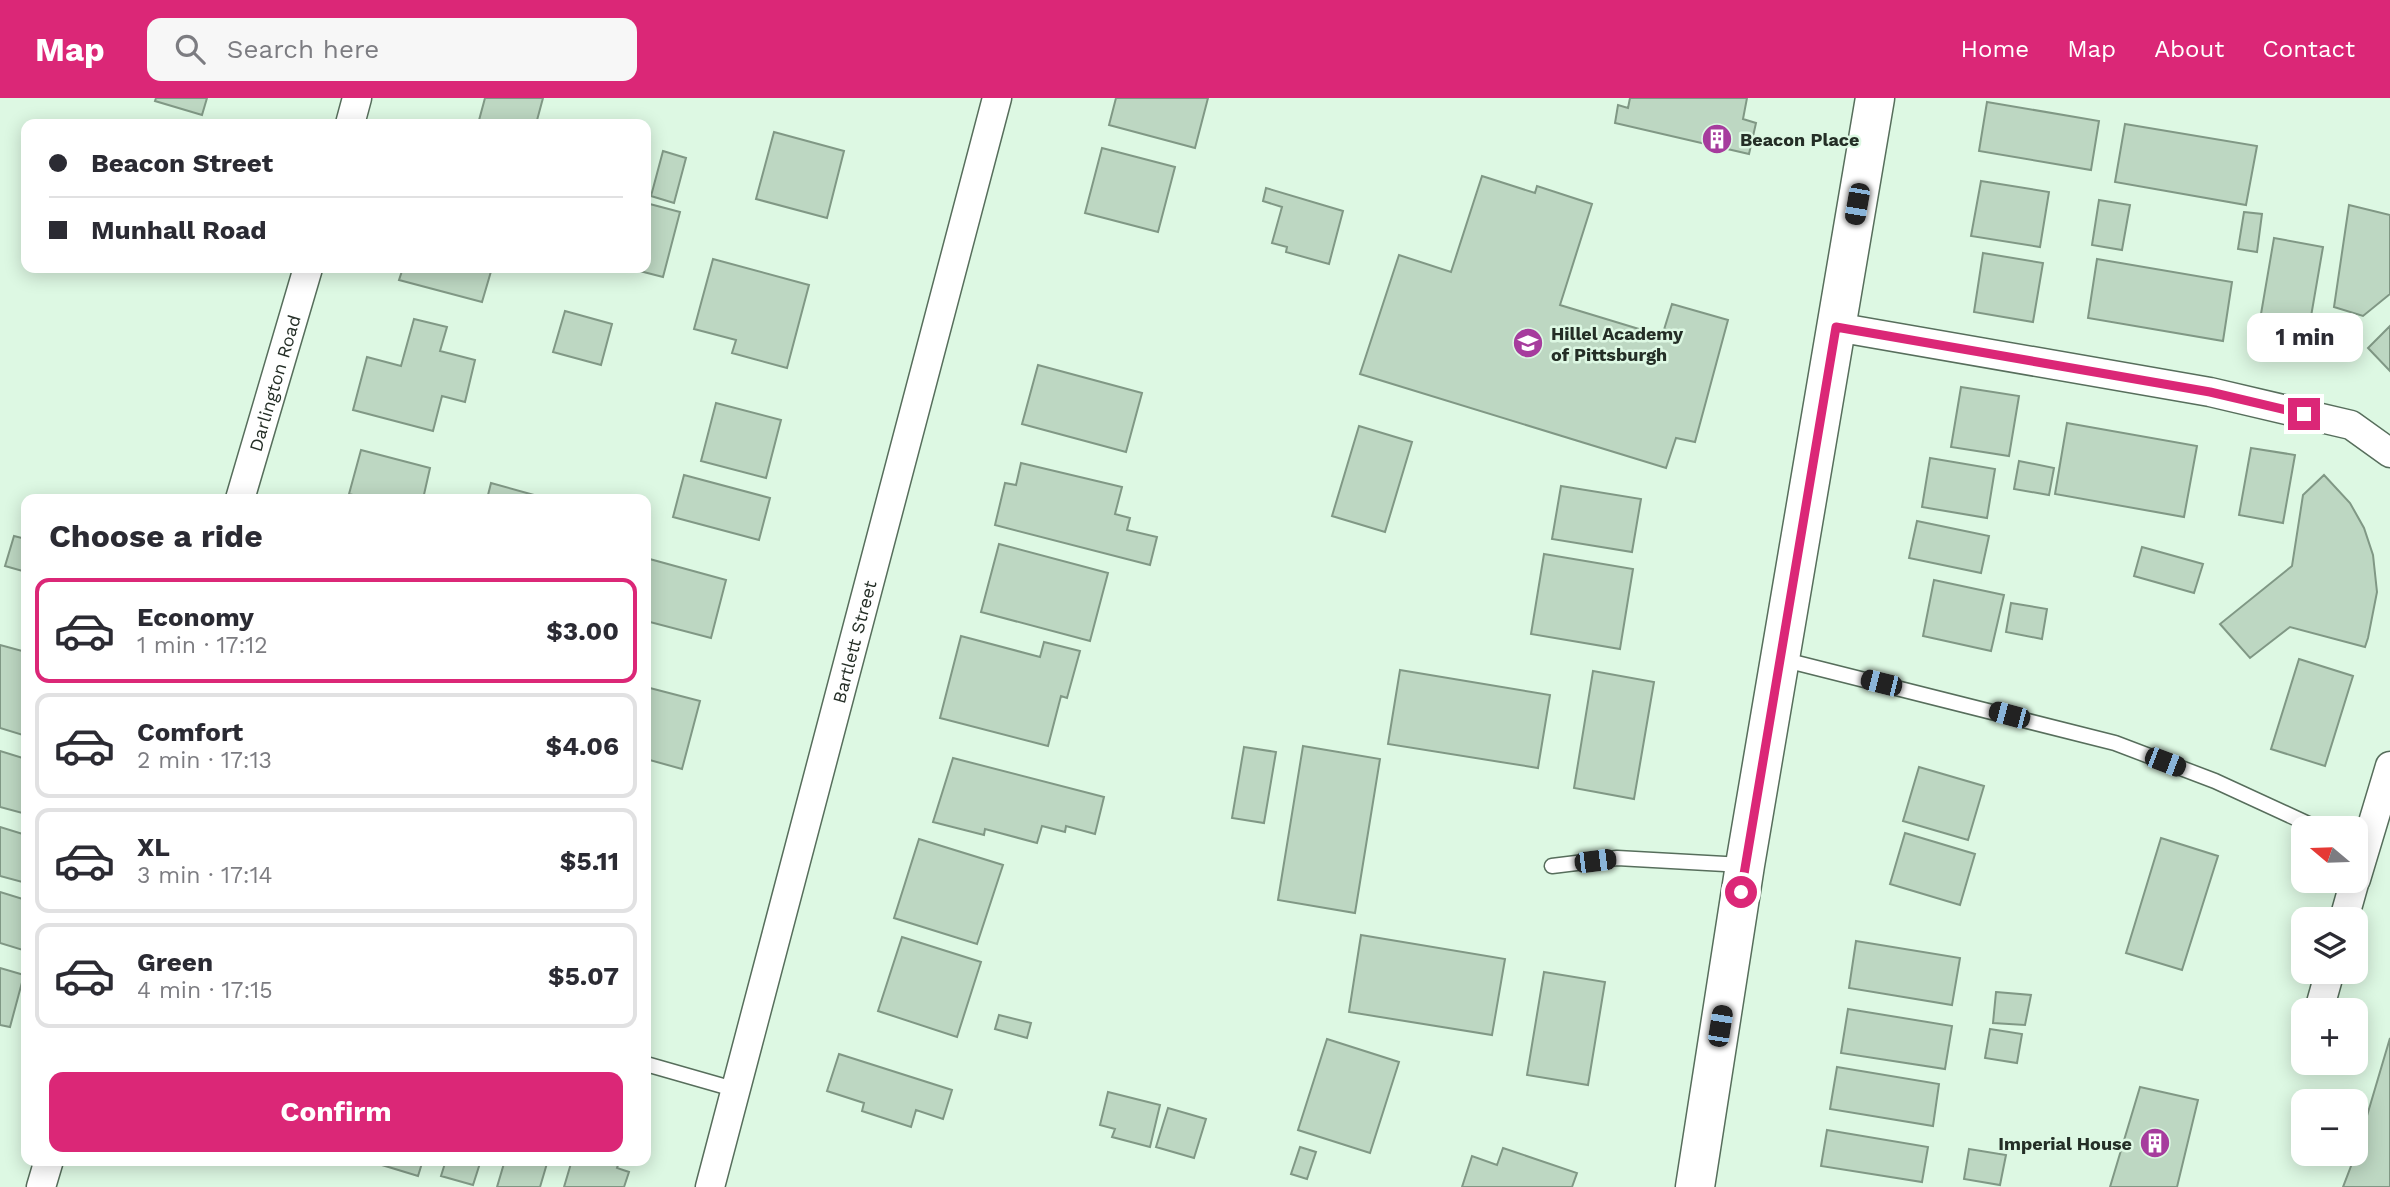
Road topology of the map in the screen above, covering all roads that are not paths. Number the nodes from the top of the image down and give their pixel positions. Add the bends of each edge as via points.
1 (357, 98) edge
2 (997, 98) edge
3 (1875, 98) edge
4 (351, 119) edge
5 (307, 273) edge
6 (1836, 327) junction
7 (2390, 453) edge
8 (241, 494) edge
9 (1780, 659) junction
10 (2390, 765) edge
11 (2291, 816) edge
12 (2368, 826) edge
13 (1745, 865) junction
14 (1552, 866) dead end
15 (651, 1065) edge
16 (737, 1090) junction
17 (47, 1166) edge
18 (41, 1187) edge
19 (710, 1187) edge
20 (1695, 1187) edge

1 - 4 street
2 - 16 street, Bartlett Street
3 - 6 main road
5 - 8 street, Darlington Road
6 - 7 street via 2210,392 2351,425
6 - 9 main road
9 - 11 lane via 2115,743
9 - 13 main road
10 - 12 street
13 - 14 lane via 1617,858
13 - 20 main road
15 - 16 lane
16 - 19 street, Bartlett Street
17 - 18 street

